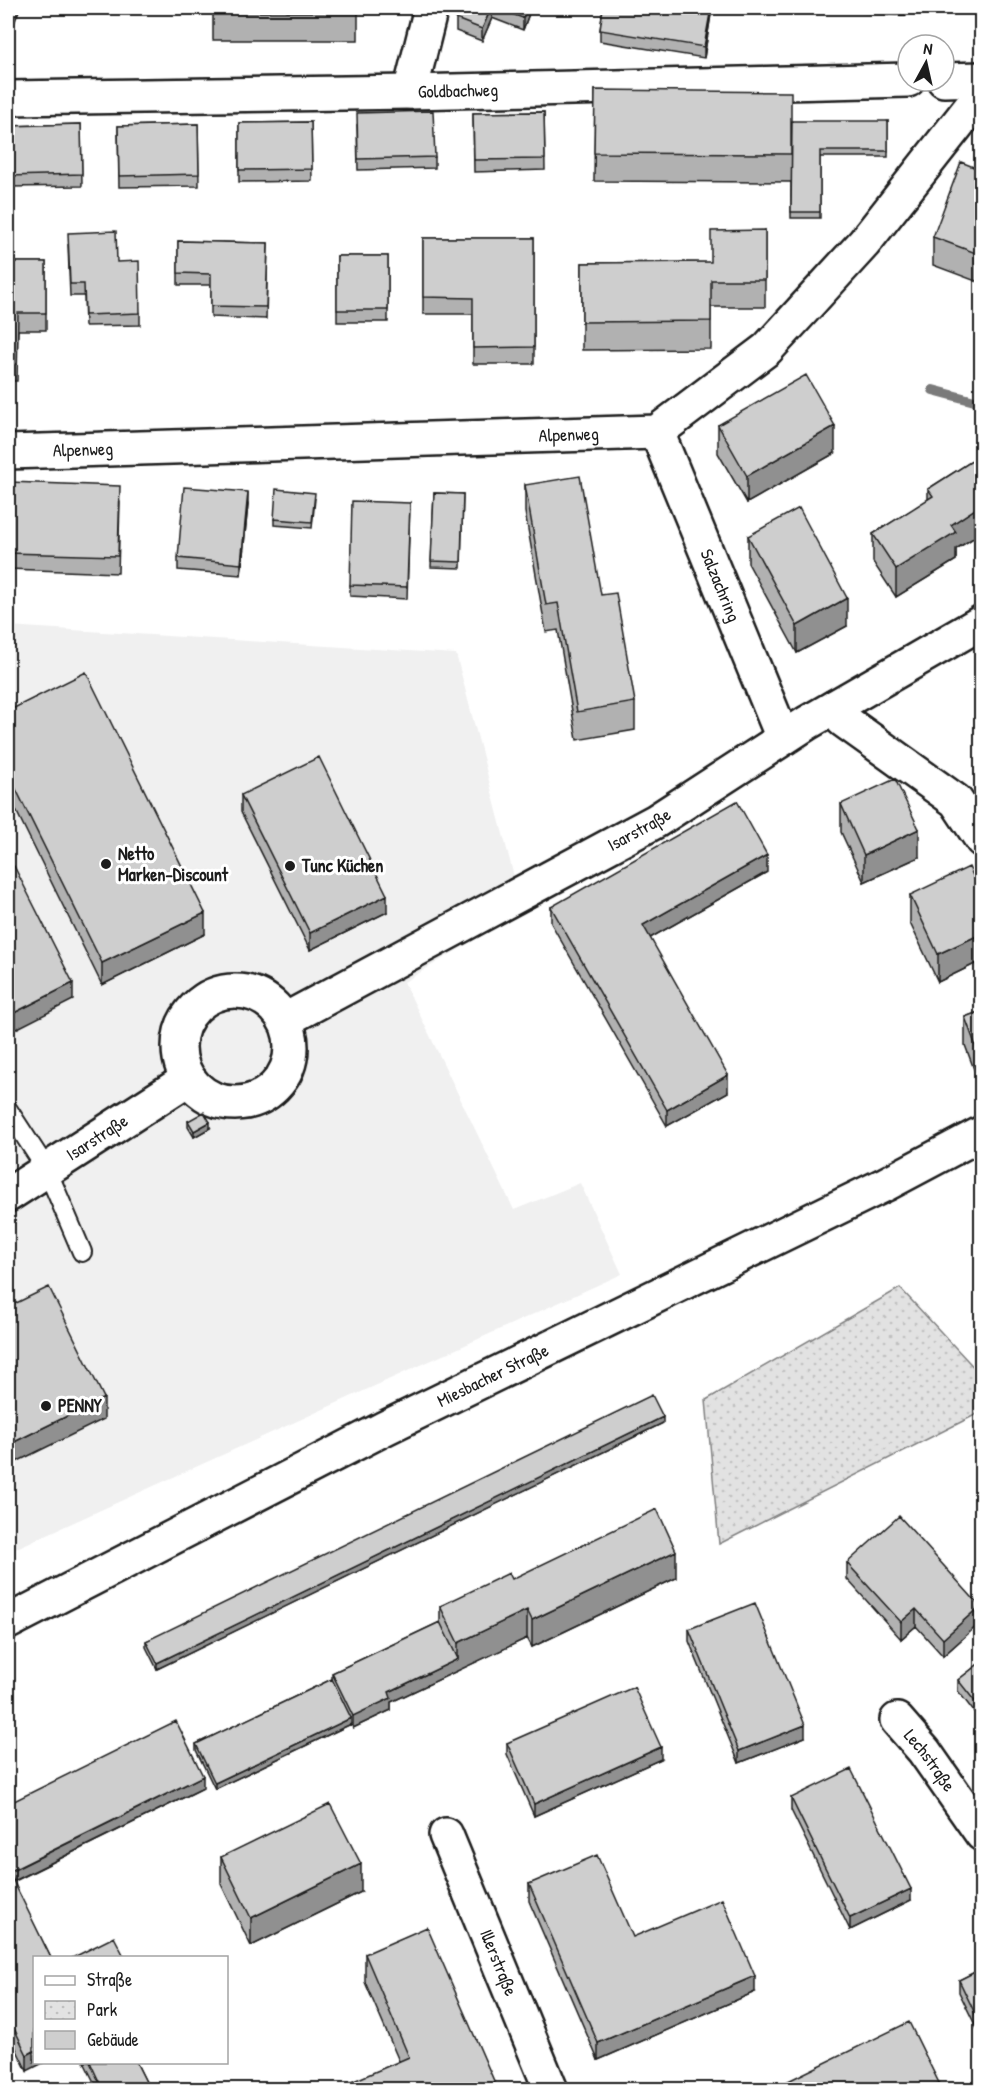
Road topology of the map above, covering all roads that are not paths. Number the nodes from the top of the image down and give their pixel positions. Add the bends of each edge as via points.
1 (431, 8) edge
2 (981, 79) edge
3 (896, 80) edge
4 (956, 80) edge
5 (410, 92) junction
6 (981, 93) edge
7 (8, 98) edge
8 (657, 432) junction
9 (8, 452) edge
10 (981, 622) edge
11 (835, 707) junction
12 (783, 738) junction
13 (981, 840) edge
14 (285, 1020) junction
15 (188, 1080) junction
16 (8, 1110) edge
17 (981, 1133) edge
18 (47, 1170) junction
19 (8, 1195) edge
20 (82, 1252) dead end
21 (8, 1622) edge
22 (897, 1720) dead end
23 (981, 1834) edge
24 (446, 1835) dead end
25 (551, 2090) edge

1 - 5 street
2 - 4 street
3 - 5 street, Goldbachweg
5 - 7 street, Goldbachweg
6 - 8 street via 864,243 767,349
8 - 9 street, Alpenweg
8 - 12 street, Salzachring
10 - 11 street, Isarstraße
11 - 12 street, Isarstraße
11 - 13 street via 843,720 956,801
12 - 14 street, Isarstraße via 656,821
14 - 15 street via 291,1038 291,1058 285,1076 273,1090 256,1100 237,1104 201,1093
14 - 15 street via 259,996 241,991 222,992 205,999 191,1011 178,1044 180,1063
15 - 18 street, Isarstraße
16 - 18 lane
17 - 21 street, Miesbacher Straße via 875,1189 303,1468
18 - 19 street, Isarstraße
18 - 20 lane
22 - 23 street, Lechstraße via 924,1751
24 - 25 street, Illerstraße

